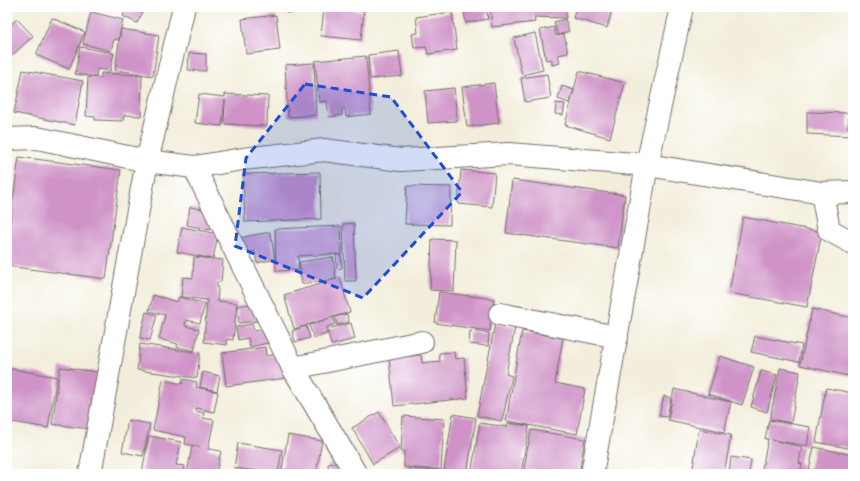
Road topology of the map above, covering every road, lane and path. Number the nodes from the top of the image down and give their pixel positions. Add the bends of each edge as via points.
1 (184, 7) edge
2 (682, 7) edge
3 (7, 139) edge
4 (147, 161) junction
5 (647, 165) junction
6 (194, 167) junction
7 (853, 192) edge
8 (822, 193) junction
9 (853, 243) edge
10 (500, 314) dead end
11 (617, 337) junction
12 (422, 342) dead end
13 (293, 368) junction
14 (90, 474) edge
15 (356, 474) edge
16 (592, 474) edge

1 - 4 street
2 - 5 street
3 - 4 street via 37,138
4 - 6 street
4 - 14 street
5 - 6 street via 509,154 401,160 324,150
5 - 8 street
5 - 11 street
6 - 13 street
7 - 8 street
8 - 9 street via 829,230
10 - 11 street
11 - 16 street
12 - 13 street
13 - 15 street

